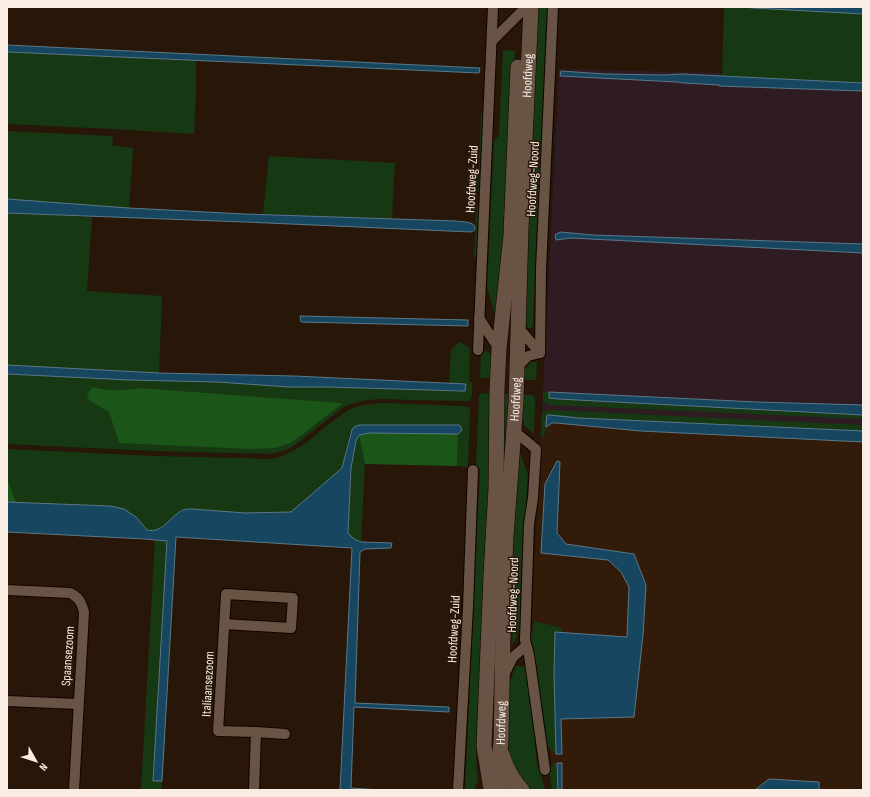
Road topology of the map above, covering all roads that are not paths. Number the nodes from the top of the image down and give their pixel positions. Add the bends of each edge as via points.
1 (493, 7) edge
2 (553, 7) edge
3 (524, 9) edge
4 (492, 41) junction
5 (479, 318) junction
6 (518, 327) junction
7 (499, 349) junction
8 (478, 350) dead end
9 (540, 353) junction
10 (517, 367) junction
11 (514, 432) junction
12 (473, 470) dead end
13 (7, 590) edge
14 (224, 624) junction
15 (526, 646) junction
16 (503, 676) junction
17 (7, 701) edge
18 (78, 704) junction
19 (256, 732) junction
20 (285, 734) dead end
21 (484, 746) junction
22 (501, 749) junction
23 (545, 770) dead end
24 (74, 790) edge
25 (254, 790) edge
26 (458, 790) edge
27 (483, 790) edge
28 (491, 790) edge
29 (504, 790) edge
30 (522, 790) edge

1 - 4 street, Hoofdweg-Zuid
2 - 9 street, Hoofdweg-Noord via 541,269
3 - 4 street
3 - 6 main road, Hoofdweg
3 - 7 main road, Hoofdweg via 510,235
4 - 5 street, Hoofdweg-Zuid
5 - 7 street
5 - 8 street, Hoofdweg-Zuid
6 - 9 street
6 - 10 main road, Hoofdweg
7 - 21 main road, Hoofdweg via 496,488
9 - 10 street via 528,356
10 - 11 main road, Hoofdweg
11 - 15 street, Hoofdweg-Noord via 536,449 529,524
11 - 16 main road, Hoofdweg via 504,578
12 - 26 street, Hoofdweg-Zuid
13 - 18 street, Spaansezoom via 70,594 77,596 81,602 84,612
14 - 14 street, Italiaansezoom via 226,594 293,598 292,628
14 - 19 street, Italiaansezoom via 218,731
15 - 16 street via 513,657
15 - 23 street, Hoofdweg-Noord
16 - 22 main road, Hoofdweg
17 - 18 street
18 - 24 street, Spaansezoom
19 - 20 street, Italiaansezoom
19 - 25 street
21 - 27 main road
21 - 28 main road, Hoofdweg
22 - 29 main road, Hoofdweg via 498,770
22 - 30 main road via 510,773

